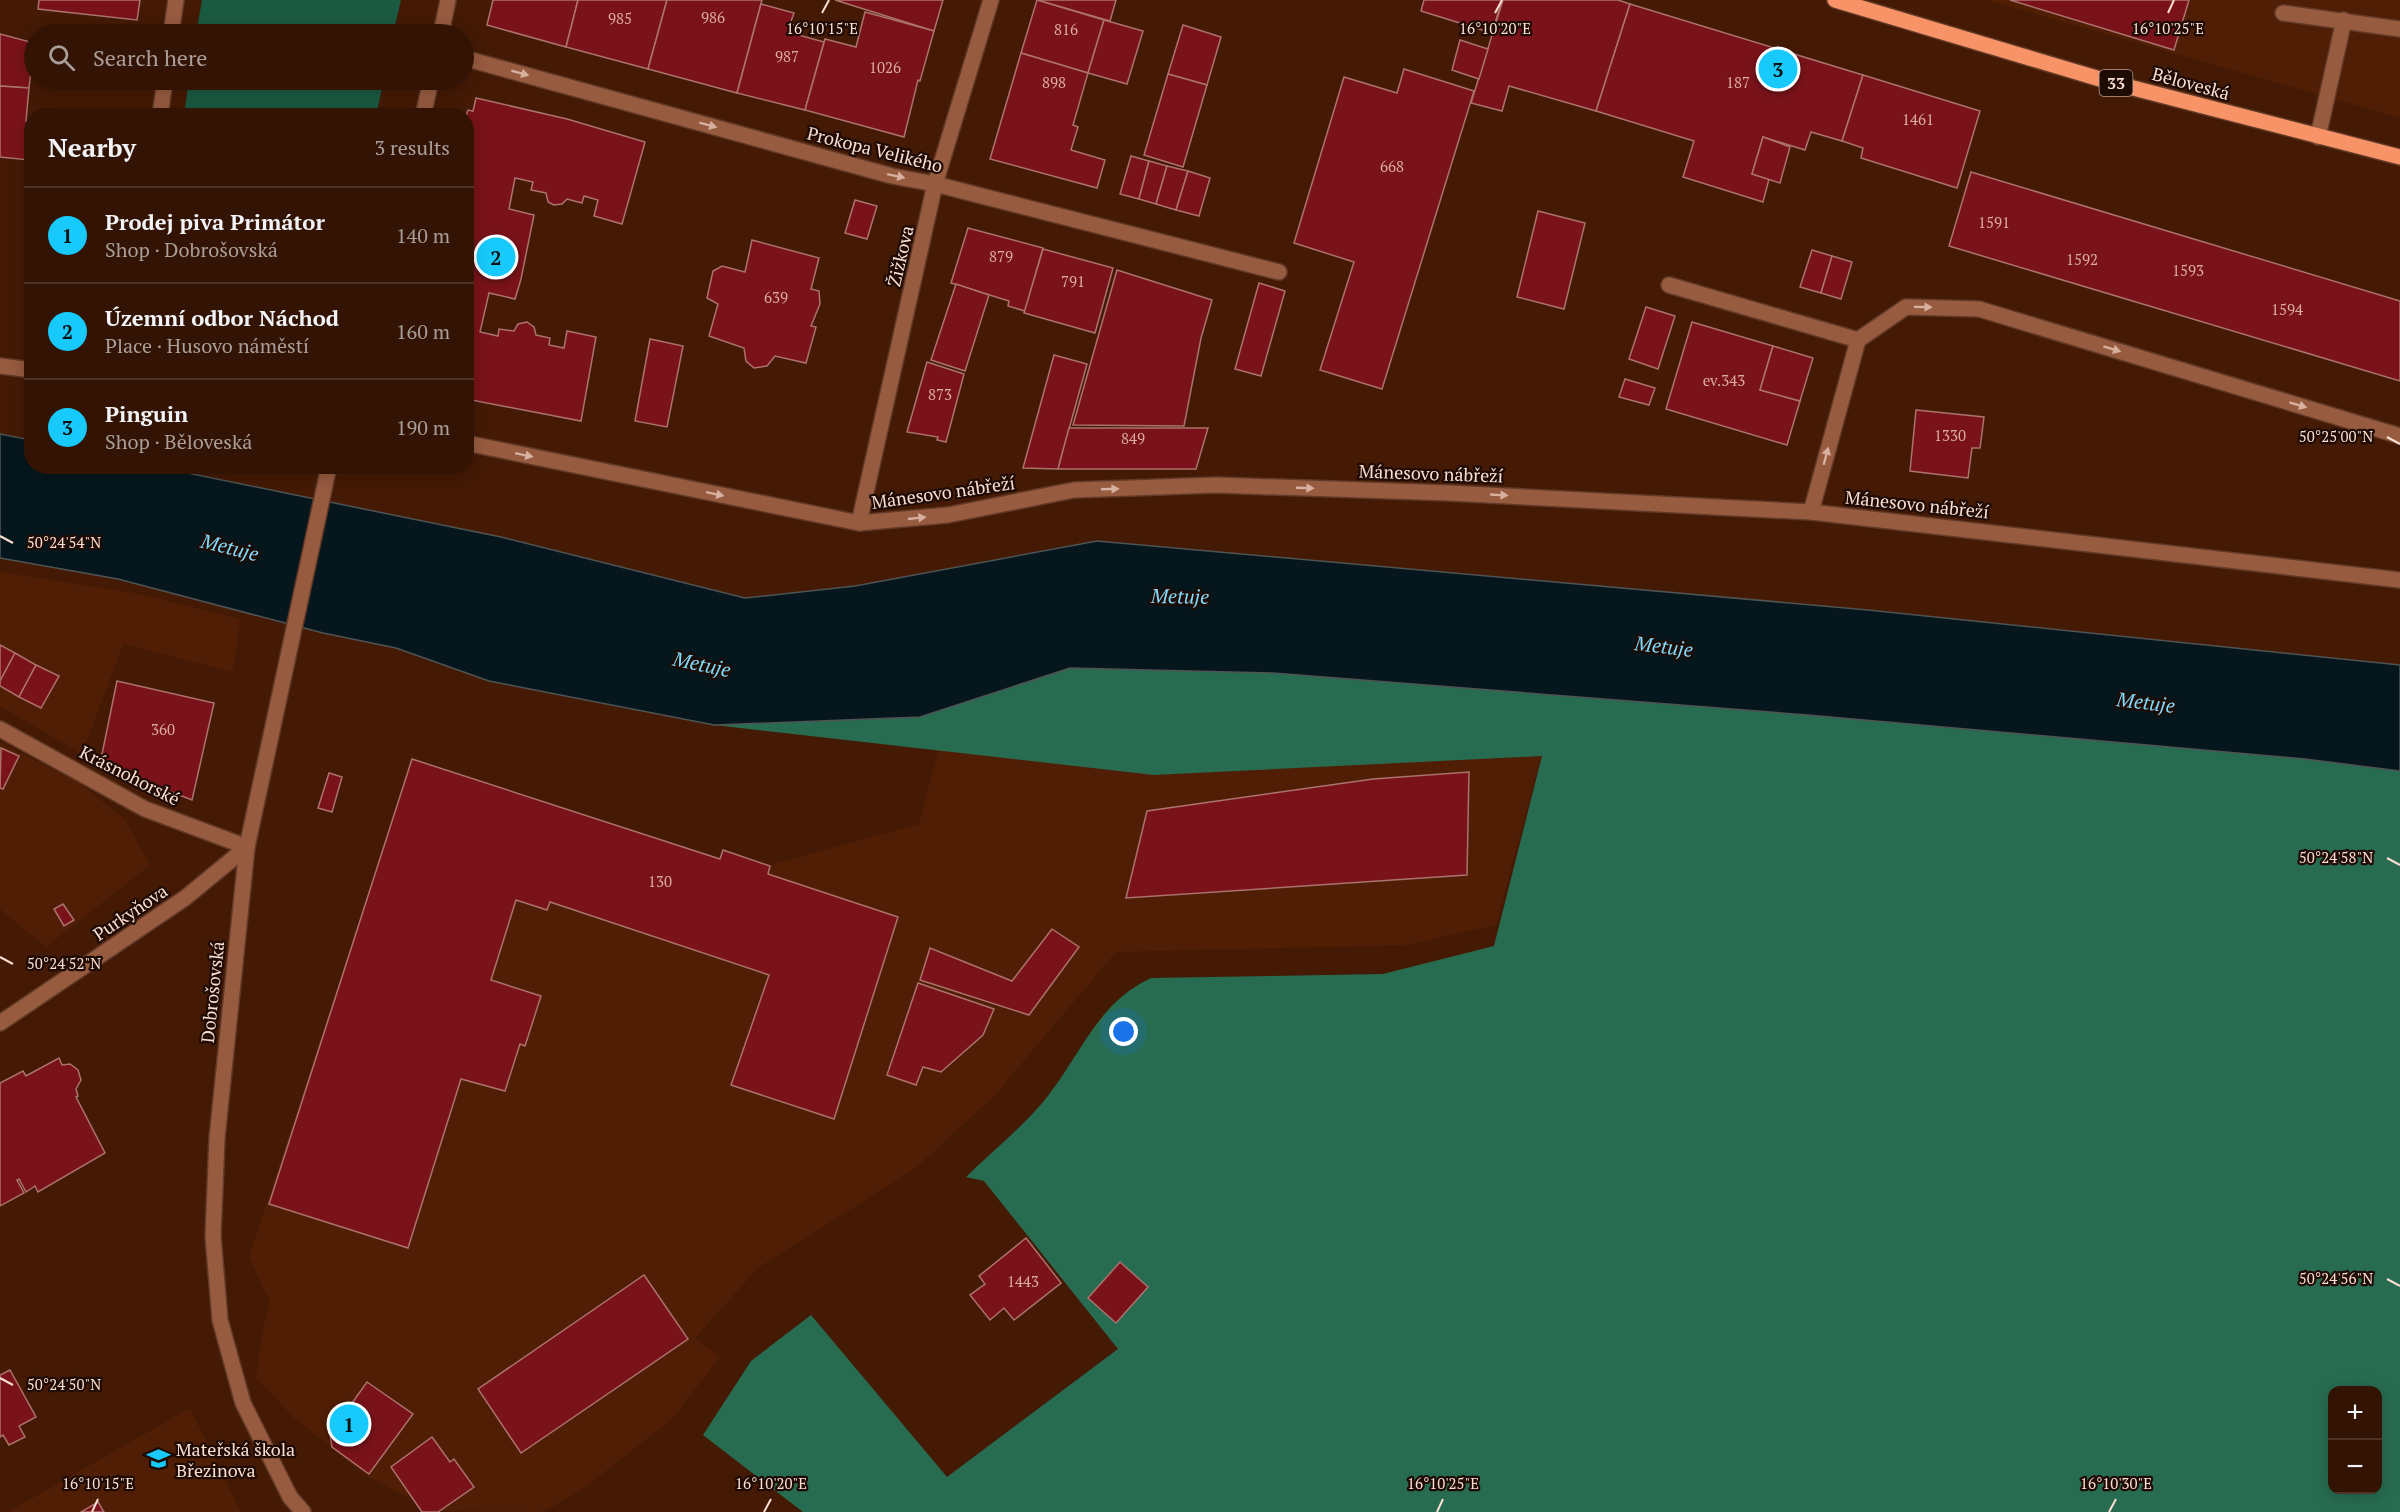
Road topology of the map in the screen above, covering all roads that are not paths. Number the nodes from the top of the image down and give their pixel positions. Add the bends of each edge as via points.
1 (176, 0) edge
2 (448, 0) edge
3 (991, 0) edge
4 (1835, 0) edge
5 (2283, 13) dead end
6 (2344, 20) junction
7 (172, 24) edge
8 (443, 24) edge
9 (2400, 29) edge
10 (474, 61) edge
11 (164, 90) edge
12 (429, 90) edge
13 (161, 108) edge
14 (425, 108) edge
15 (2318, 137) junction
16 (2400, 157) edge
17 (935, 184) junction
18 (1279, 272) dead end
19 (1669, 285) dead end
20 (1858, 340) junction
21 (0, 366) edge
22 (24, 369) edge
23 (2400, 436) edge
24 (474, 445) edge
25 (328, 474) edge
26 (1811, 512) junction
27 (859, 523) junction
28 (2400, 580) edge
29 (0, 729) edge
30 (247, 848) junction
31 (0, 1023) edge
32 (303, 1512) edge

1 - 7 street
2 - 8 street
3 - 17 street, Žižkova
4 - 15 main road, Běloveská / 33 via 2110,82
5 - 6 street
6 - 9 street
6 - 15 street
10 -> 17 street, Prokopa Velikého via 892,176
11 - 13 street
12 - 14 street
15 - 16 main road, Běloveská / 33
17 - 18 street, Prokopa Velikého
17 - 27 street, Žižkova
19 - 20 street
20 -> 23 street via 1906,307 1979,309
26 -> 20 street
21 - 22 street
24 -> 27 street, Mánesovo nábřeží
25 - 30 street, Dobrošovská
27 -> 26 street, Mánesovo nábřeží via 948,514 1074,490 1216,485
26 - 28 street, Mánesovo nábřeží
29 - 30 street, Krásnohorské via 145,809
30 - 31 street, Purkyňova via 184,898
30 - 32 street, Dobrošovská via 217,1138 213,1236 220,1320 243,1403 290,1497

